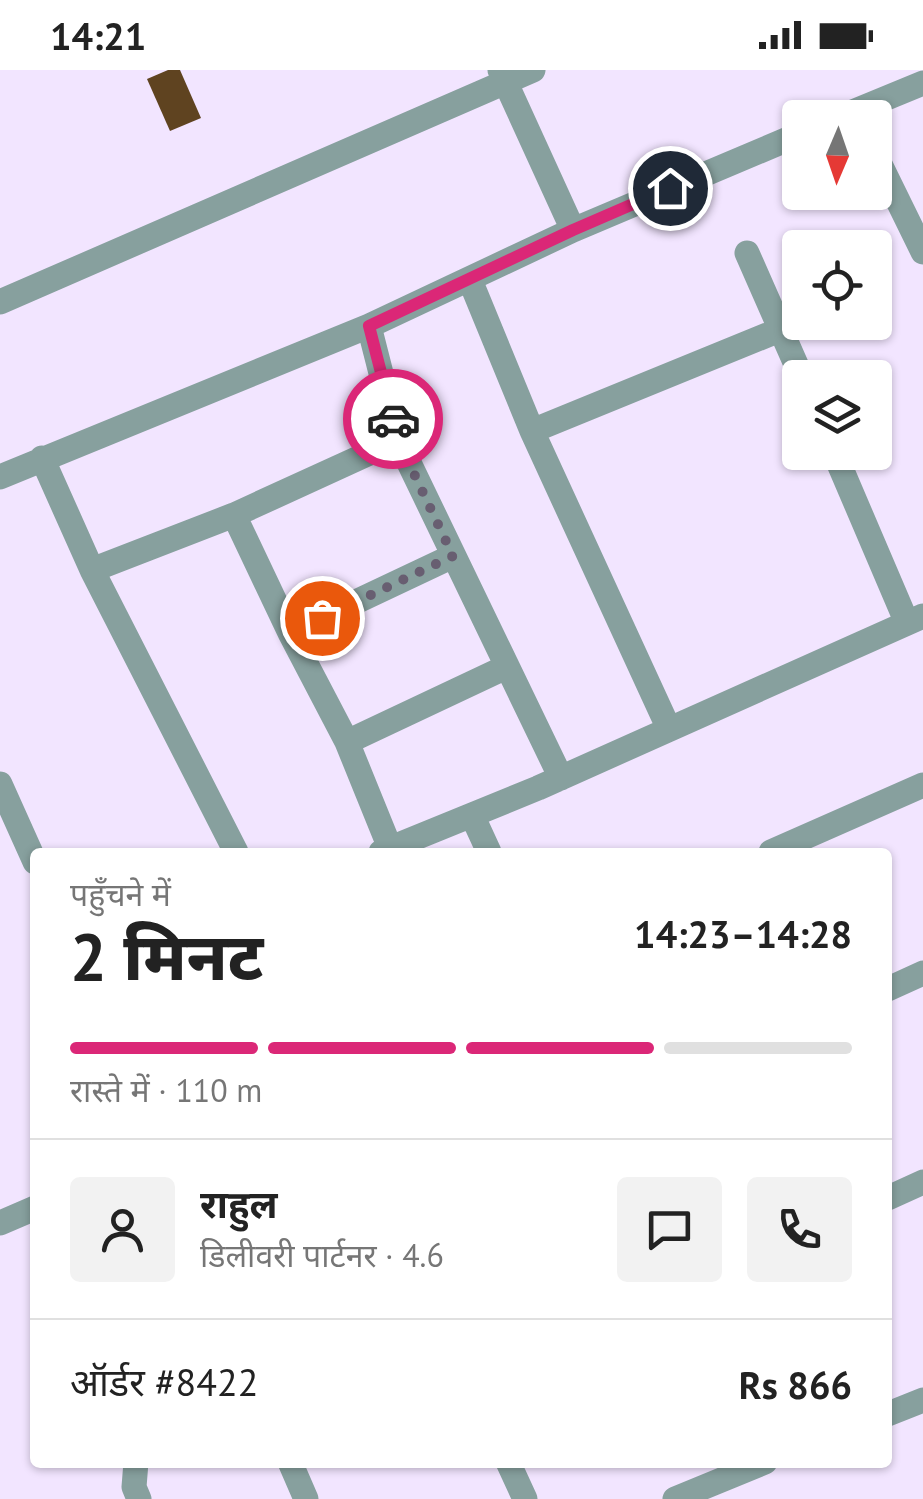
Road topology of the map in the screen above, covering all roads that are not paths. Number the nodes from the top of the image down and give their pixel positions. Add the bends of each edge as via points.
1 (533, 70) edge
2 (503, 76) edge
3 (923, 82) edge
4 (883, 100) edge
5 (782, 142) edge
6 (892, 189) edge
7 (573, 230) junction
8 (923, 252) edge
9 (747, 253) dead end
10 (470, 280) junction
11 (0, 302) edge
12 (369, 326) junction
13 (782, 329) joint
14 (532, 430) junction
15 (398, 440) junction
16 (42, 458) junction
17 (843, 470) edge
18 (0, 477) edge
19 (234, 515) junction
20 (453, 556) junction
21 (92, 570) junction
22 (915, 619) edge
23 (290, 633) junction
24 (506, 666) junction
25 (669, 729) junction
26 (348, 742) junction
27 (561, 778) junction
28 (0, 784) edge
29 (923, 786) edge
30 (472, 814) junction
31 (234, 848) edge
32 (385, 848) edge
33 (391, 848) edge
34 (488, 848) edge
35 (780, 848) edge
36 (30, 851) edge
37 (923, 973) edge
38 (892, 986) edge
39 (923, 1182) edge
40 (892, 1196) edge
41 (30, 1210) edge
42 (0, 1223) edge
43 (923, 1400) edge
44 (892, 1412) edge
45 (136, 1468) edge
46 (293, 1468) edge
47 (511, 1468) edge
48 (749, 1468) edge
49 (139, 1499) edge
50 (306, 1499) edge
51 (525, 1499) edge
52 (675, 1499) edge

1 - 2 street
2 - 7 street
2 - 11 street
3 - 4 street
5 - 7 street
6 - 8 street
7 - 10 street
9 - 13 street
10 - 12 street
10 - 14 street
12 - 15 street
12 - 16 street
13 - 14 street
14 - 25 street
15 - 19 street
15 - 20 street
16 - 18 street
16 - 21 street
17 - 22 street
19 - 21 street
19 - 23 street
20 - 23 street
20 - 24 street
21 - 31 street
22 - 25 street
23 - 26 street
24 - 26 street
24 - 27 street
25 - 27 street
26 - 32 street
27 - 30 street
28 - 36 street
29 - 35 street
30 - 33 street
30 - 34 street
37 - 38 street
39 - 40 street
41 - 42 street
43 - 44 street
45 - 49 street
46 - 50 street
47 - 51 street
48 - 52 street

